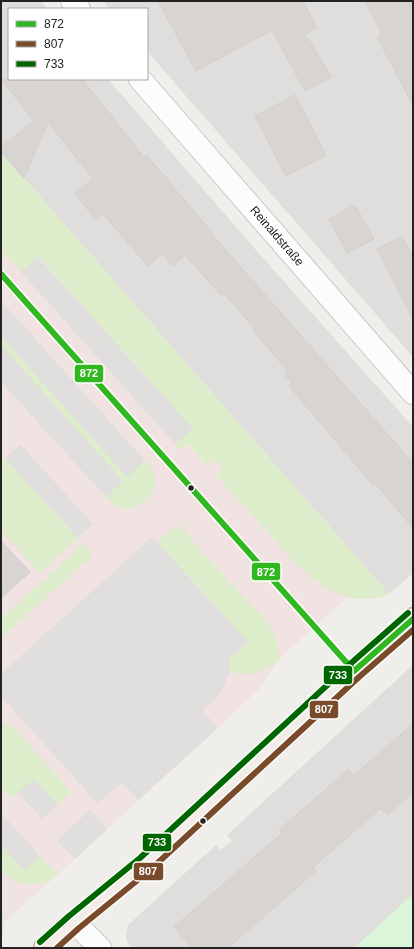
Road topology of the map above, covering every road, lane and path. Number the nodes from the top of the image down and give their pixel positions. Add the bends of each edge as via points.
1 (141, 80) edge
2 (413, 393) edge
3 (413, 619) edge
4 (74, 922) junction
5 (45, 948) edge
6 (100, 948) edge

1 - 2 street, Reinaldstraße
3 - 4 main road via 145,864
4 - 5 main road
4 - 6 street

